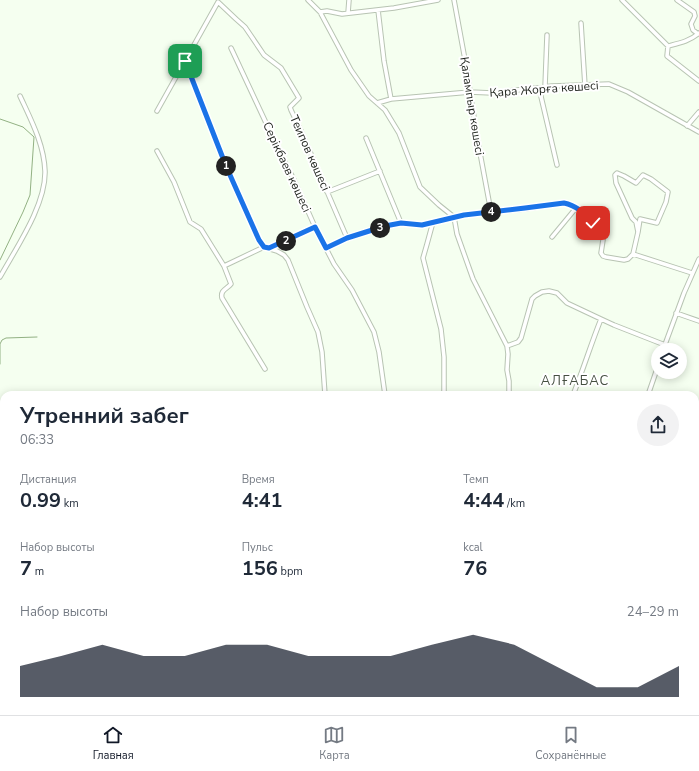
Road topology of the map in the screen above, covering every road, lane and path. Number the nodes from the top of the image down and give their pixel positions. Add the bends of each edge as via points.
1 (308, 0) edge
2 (349, 0) edge
3 (438, 0) edge
4 (454, 0) edge
5 (622, 0) edge
6 (676, 0) edge
7 (418, 2) edge
8 (378, 10) junction
9 (320, 12) junction
10 (348, 13) junction
11 (582, 23) dead end
12 (698, 33) edge
13 (547, 35) dead end
14 (668, 46) junction
15 (231, 48) dead end
16 (185, 61) junction
17 (699, 81) edge
18 (585, 86) junction
19 (545, 87) junction
20 (540, 88) junction
21 (470, 92) junction
22 (20, 96) dead end
23 (391, 99) junction
24 (377, 103) junction
25 (157, 111) dead end
26 (699, 112) edge
27 (687, 126) junction
28 (699, 132) edge
29 (366, 138) dead end
30 (157, 151) dead end
31 (558, 165) dead end
32 (380, 171) junction
33 (327, 192) junction
34 (576, 208) junction
35 (491, 212) junction
36 (454, 217) junction
37 (432, 222) junction
38 (401, 223) junction
39 (315, 227) junction
40 (638, 232) junction
41 (552, 237) dead end
42 (347, 238) junction
43 (264, 247) junction
44 (269, 248) junction
45 (326, 248) junction
46 (633, 254) junction
47 (699, 259) edge
48 (224, 266) junction
49 (692, 274) junction
50 (0, 277) edge
51 (676, 313) junction
52 (601, 319) junction
53 (699, 321) edge
54 (660, 343) edge
55 (666, 343) edge
56 (507, 346) junction
57 (265, 369) dead end
58 (654, 379) edge
59 (325, 391) edge
60 (384, 391) edge
61 (444, 391) edge
62 (509, 391) edge
63 (574, 391) edge
64 (649, 391) edge

1 - 9 street
2 - 10 street
3 - 7 street
4 - 21 street, Қалампыр көшесі
5 - 14 street
6 - 12 street via 694,12 691,24 693,30
7 - 8 street
8 - 10 street
8 - 23 street
9 - 10 street
9 - 24 street via 351,70
11 - 18 street
12 - 14 street via 691,39
13 - 19 street
14 - 17 street via 667,56
15 - 39 street, Серікбаев көшесі
16 - 25 street
16 - 33 street, Теипов көшесі via 218,2 245,27 264,55 284,72 298,98 290,107 291,110
16 - 43 street via 226,166
18 - 19 street, Қара Жорға көшесі
18 - 27 street, Қара Жорға көшесі via 615,86
19 - 20 street, Қара Жорға көшесі
20 - 21 street, Қара Жорға көшесі via 492,93
20 - 31 street
21 - 23 street, Қара Жорға көшесі
21 - 35 street, Қалампыр көшесі
22 - 50 street via 39,140 44,160 44,183 34,214
23 - 24 street, Қара Жорға көшесі
24 - 36 street via 385,110 399,133 420,186
26 - 27 street
27 - 28 street, Қара Жорға көшесі
29 - 32 street
30 - 48 street via 174,182 190,222 201,229
32 - 33 street
32 - 38 street
33 - 42 street, Теипов көшесі
34 - 35 street via 564,203
34 - 41 street
34 - 46 street via 590,218 603,237 601,254 624,260
35 - 36 street
36 - 37 street
36 - 56 street via 457,234 473,279
37 - 38 street via 422,225
37 - 61 street via 423,258 441,329
38 - 42 street
39 - 44 street
39 - 45 street, Серікбаев көшесі
40 - 40 street via 640,219 657,223 668,192 643,175 636,183 624,176 614,175 616,184 636,222
40 - 46 street
42 - 45 street
43 - 44 street
43 - 48 street
44 - 59 street via 288,260 318,332
45 - 60 street, Серікбаев көшесі via 374,332
46 - 49 street
47 - 49 street
48 - 57 street via 231,284 222,292 222,298
49 - 51 street
51 - 53 street
51 - 55 street
52 - 54 street
52 - 56 street via 567,303 557,293 549,290 542,292 532,299 521,338
52 - 63 street
56 - 62 street
58 - 64 street

